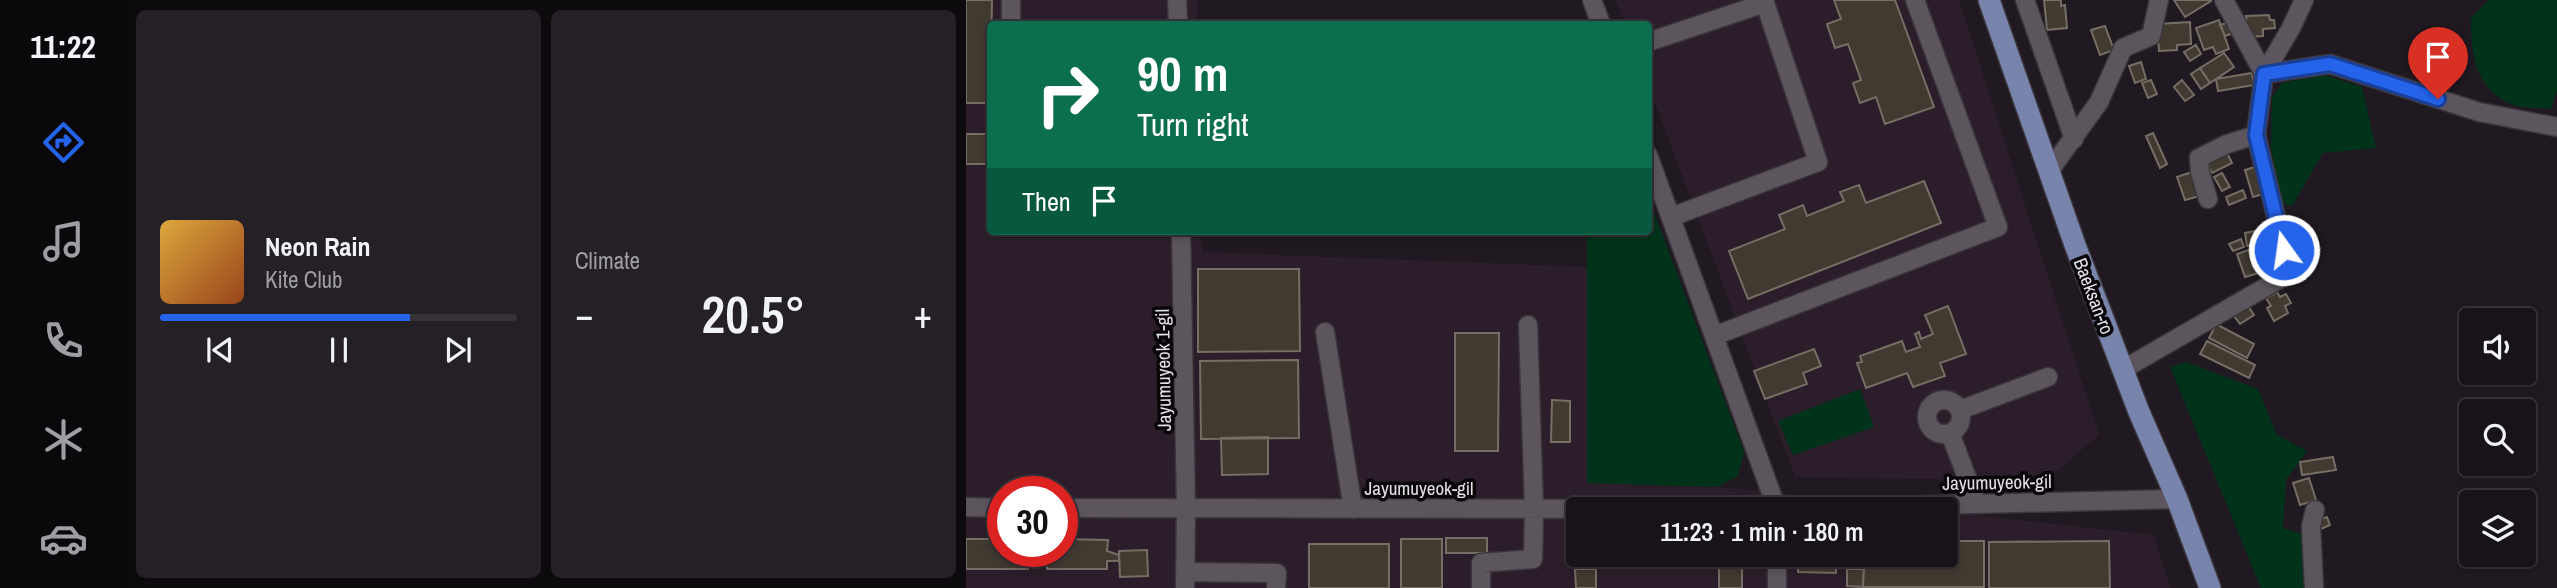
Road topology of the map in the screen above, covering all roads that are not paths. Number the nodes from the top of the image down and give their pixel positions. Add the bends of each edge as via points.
1 (1011, 0) edge
2 (1177, 0) edge
3 (1592, 0) edge
4 (1915, 0) edge
5 (1989, 0) edge
6 (2025, 0) edge
7 (2159, 0) edge
8 (2224, 0) edge
9 (2304, 0) edge
10 (1011, 21) edge
11 (1178, 21) edge
12 (1600, 21) edge
13 (1652, 41) edge
14 (2264, 74) junction
15 (2557, 127) edge
16 (2256, 135) junction
17 (2074, 139) junction
18 (1652, 166) edge
19 (2050, 170) junction
20 (2208, 200) dead end
21 (1671, 217) junction
22 (1181, 235) edge
23 (1528, 325) dead end
24 (1325, 332) dead end
25 (1714, 336) junction
26 (2122, 370) junction
27 (2049, 377) dead end
28 (1961, 410) junction
29 (1950, 433) junction
30 (1773, 497) edge
31 (2177, 499) junction
32 (1958, 504) edge
33 (1978, 504) junction
34 (966, 507) edge
35 (987, 508) edge
36 (1078, 508) edge
37 (1186, 509) junction
38 (1353, 509) junction
39 (1534, 509) junction
40 (1566, 509) edge
41 (2315, 510) dead end
42 (1777, 567) edge
43 (1185, 580) edge
44 (1276, 588) edge
45 (1481, 588) edge
46 (1777, 588) edge
47 (2210, 588) edge
48 (2314, 588) edge

1 - 10 street
2 - 11 street
3 - 12 street
4 - 25 street via 1998,227
5 - 19 main road, Baeksan-ro
6 - 17 street
7 - 17 street via 2151,36 2123,48 2099,102
8 - 14 street
9 - 14 street
13 - 21 street via 1765,3 1818,162
14 - 15 street via 2330,64 2479,112
14 - 16 street
16 - 20 street via 2199,158
16 - 26 street via 2290,273
17 - 19 street
18 - 21 street
19 - 26 main road, Baeksan-ro
21 - 25 street
22 - 37 street, Jayumuyeok 1-gil
23 - 39 street
24 - 38 street
25 - 30 street
26 - 31 main road, Baeksan-ro
27 - 28 street
28 - 29 street via 1961,421
28 - 29 street via 1953,401 1941,399 1928,410 1927,421 1934,430
29 - 33 street
31 - 33 street, Jayumuyeok-gil
31 - 47 main road, Baeksan-ro
32 - 33 street, Jayumuyeok-gil
34 - 35 street
36 - 37 street, Jayumuyeok-gil
37 - 38 street, Jayumuyeok-gil
37 - 43 street, Jayumuyeok 1-gil
38 - 39 street, Jayumuyeok-gil
39 - 40 street, Jayumuyeok-gil
39 - 45 street via 1533,559 1481,563
41 - 48 street via 2311,526
42 - 46 street
43 - 44 street via 1277,573

